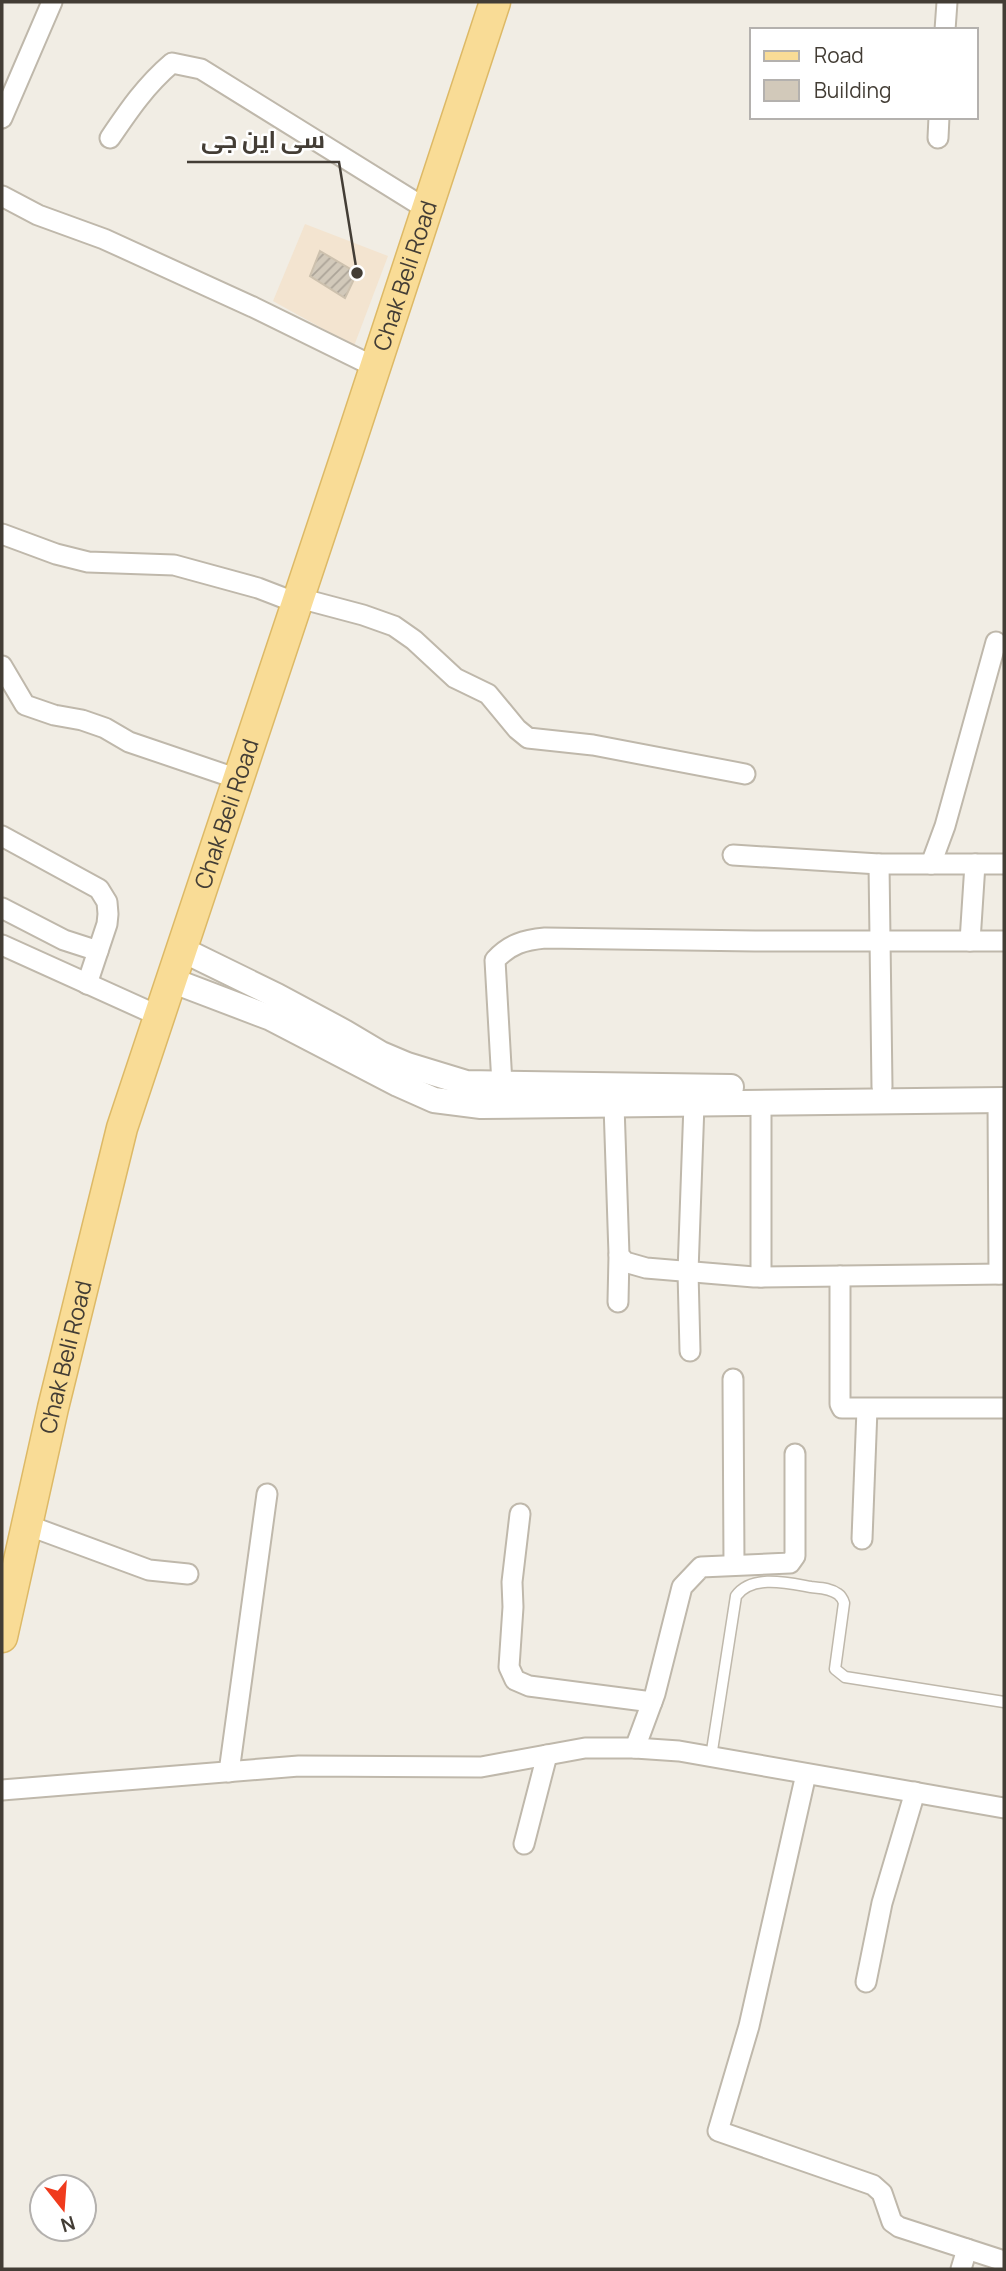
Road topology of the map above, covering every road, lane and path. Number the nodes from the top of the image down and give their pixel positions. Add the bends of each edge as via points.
1 (52, 2) edge
2 (495, 2) edge
3 (947, 2) edge
4 (945, 28) edge
5 (2, 118) edge
6 (939, 119) edge
7 (110, 138) dead end
8 (938, 138) dead end
9 (2, 196) edge
10 (428, 210) junction
11 (375, 367) junction
12 (2, 534) edge
13 (298, 600) junction
14 (996, 642) dead end
15 (2, 666) edge
16 (745, 774) dead end
17 (238, 779) junction
18 (2, 836) edge
19 (733, 855) dead end
20 (879, 863) junction
21 (931, 864) junction
22 (975, 864) junction
23 (1004, 864) edge
24 (2, 908) edge
25 (970, 941) junction
26 (1004, 941) edge
27 (880, 942) junction
28 (2, 946) edge
29 (181, 950) junction
30 (98, 951) junction
31 (171, 980) junction
32 (87, 984) junction
33 (159, 1016) junction
34 (502, 1084) junction
35 (882, 1087) junction
36 (945, 1094) junction
37 (1002, 1095) edge
38 (761, 1103) junction
39 (694, 1104) junction
40 (614, 1105) junction
41 (619, 1255) junction
42 (688, 1272) junction
43 (1002, 1274) edge
44 (840, 1276) junction
45 (761, 1278) junction
46 (618, 1302) dead end
47 (690, 1351) dead end
48 (733, 1379) dead end
49 (1004, 1408) edge
50 (867, 1409) junction
51 (795, 1454) dead end
52 (267, 1493) dead end
53 (520, 1514) dead end
54 (862, 1539) dead end
55 (16, 1541) edge
56 (734, 1565) junction
57 (188, 1574) dead end
58 (2, 1637) edge
59 (652, 1702) junction
60 (1004, 1702) edge
61 (635, 1748) junction
62 (547, 1755) junction
63 (711, 1757) junction
64 (229, 1772) junction
65 (806, 1773) junction
66 (2, 1790) edge
67 (915, 1792) junction
68 (1004, 1808) edge
69 (524, 1844) dead end
70 (866, 1982) dead end
71 (967, 2249) junction
72 (1004, 2261) edge
73 (961, 2269) edge

1 - 5 street
2 - 10 main road, Chak Beli Road
3 - 4 street
6 - 8 street
7 - 10 street via 152,80 172,63 184,64 201,69
9 - 11 street via 253,307
10 - 11 main road, Chak Beli Road
11 - 13 main road, Chak Beli Road
12 - 13 street via 88,562 174,565
13 - 16 street via 394,626 455,678 488,694 528,738 593,745
13 - 17 main road, Chak Beli Road
14 - 21 street
15 - 17 street via 25,705 82,720 129,742
17 - 29 main road, Chak Beli Road
18 - 30 street via 99,889 108,914
19 - 20 street
20 - 21 street
20 - 27 street
21 - 22 street
22 - 23 street
22 - 25 street
24 - 30 street via 64,940
25 - 26 street
25 - 27 street
27 - 34 street via 524,940 495,960
27 - 35 street
28 - 32 street
29 - 31 main road, Chak Beli Road
29 - 34 street via 407,1065 457,1081
30 - 32 street
31 - 33 main road, Chak Beli Road
31 - 40 street via 271,1018 434,1100 481,1106
32 - 33 street
33 - 55 main road, Chak Beli Road via 122,1128
34 - 35 street
35 - 36 street
36 - 37 street
36 - 38 street
37 - 43 street
38 - 39 street
38 - 45 street
39 - 40 street
39 - 42 street
40 - 41 street
41 - 42 street via 625,1262 646,1268
41 - 46 street
42 - 45 street
42 - 47 street
43 - 44 street
44 - 45 street
44 - 50 street via 840,1405
48 - 56 street
49 - 50 street
50 - 54 street
51 - 56 street via 795,1556 790,1563
52 - 64 street
53 - 59 street via 509,1667 516,1680 529,1686
55 - 57 street
55 - 58 main road, Chak Beli Road
56 - 59 street via 701,1567 681,1587
59 - 61 street
60 - 63 lane via 845,1676 835,1669 843,1618 840,1595 777,1581 758,1584 736,1597
61 - 62 street via 585,1748
61 - 63 street
62 - 64 street via 481,1767 299,1766
62 - 69 street
63 - 65 street
64 - 66 street
65 - 67 street
65 - 71 street via 749,2026 718,2131 873,2185 899,2227
67 - 68 street
67 - 70 street via 882,1903
71 - 72 street
71 - 73 street

